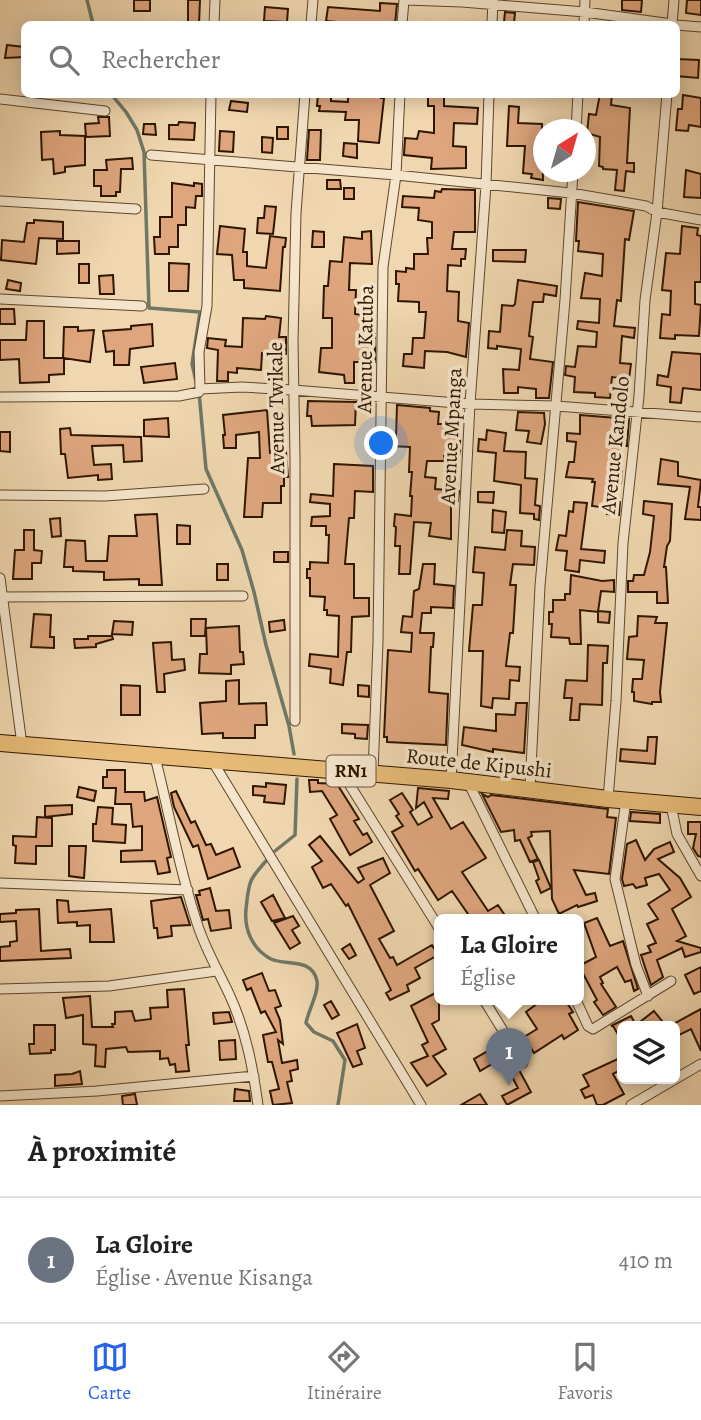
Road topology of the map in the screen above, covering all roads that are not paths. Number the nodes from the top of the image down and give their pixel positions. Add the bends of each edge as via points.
1 (215, 0) edge
2 (313, 0) edge
3 (405, 0) edge
4 (585, 0) edge
5 (674, 0) edge
6 (493, 2) edge
7 (584, 12) junction
8 (214, 21) edge
9 (311, 21) edge
10 (402, 21) edge
11 (492, 21) edge
12 (584, 21) edge
13 (646, 21) edge
14 (674, 21) edge
15 (680, 25) edge
16 (701, 27) edge
17 (211, 98) edge
18 (305, 98) edge
19 (400, 98) edge
20 (489, 98) edge
21 (579, 98) edge
22 (667, 98) edge
23 (0, 99) edge
24 (105, 111) dead end
25 (577, 119) edge
26 (151, 155) dead end
27 (209, 160) junction
28 (299, 168) junction
29 (396, 175) junction
30 (572, 182) edge
31 (486, 185) junction
32 (571, 193) junction
33 (0, 201) edge
34 (136, 209) dead end
35 (657, 212) junction
36 (701, 220) edge
37 (0, 299) edge
38 (142, 306) dead end
39 (200, 390) junction
40 (293, 390) junction
41 (0, 397) edge
42 (382, 397) junction
43 (470, 404) junction
44 (556, 406) junction
45 (637, 413) junction
46 (701, 417) edge
47 (204, 489) dead end
48 (0, 495) edge
49 (0, 578) edge
50 (243, 596) dead end
51 (2, 597) edge
52 (295, 721) dead end
53 (0, 744) edge
54 (22, 745) junction
55 (155, 757) junction
56 (214, 762) junction
57 (341, 771) junction
58 (373, 773) junction
59 (451, 780) junction
60 (468, 782) junction
61 (530, 788) junction
62 (608, 799) junction
63 (626, 800) junction
64 (671, 805) junction
65 (701, 807) edge
66 (701, 876) edge
67 (0, 884) edge
68 (188, 890) junction
69 (533, 914) edge
70 (434, 920) edge
71 (216, 971) junction
72 (671, 981) dead end
73 (0, 989) edge
74 (648, 996) junction
75 (487, 1005) edge
76 (578, 1005) edge
77 (523, 1063) dead end
78 (701, 1064) edge
79 (254, 1076) junction
80 (0, 1096) edge
81 (258, 1105) edge
82 (421, 1105) edge
83 (631, 1105) edge

1 - 8 street
2 - 9 street
3 - 6 street
3 - 10 street
4 - 7 street
5 - 14 street
6 - 7 street
6 - 11 street
7 - 12 street
7 - 13 street
15 - 16 street
17 - 27 street
18 - 28 street, Avenue Twikale
19 - 29 street, Avenue Katuba
20 - 31 street, Avenue Mpanga
21 - 25 street
22 - 35 street, Avenue Kandolo
23 - 24 street
26 - 27 street
27 - 28 street
27 - 39 street via 207,306 200,343
28 - 29 street
28 - 40 street, Avenue Twikale
29 - 31 street
29 - 42 street, Avenue Katuba via 383,267
30 - 32 street
31 - 32 street
31 - 43 street, Avenue Mpanga
32 - 35 street
32 - 44 street
33 - 34 street
35 - 36 street
35 - 45 street, Avenue Kandolo
37 - 38 street
39 - 40 street
39 - 41 street via 179,396
40 - 42 street
40 - 52 street, Avenue Twikale
42 - 43 street
42 - 58 street, Avenue Katuba
43 - 44 street
43 - 59 street, Avenue Mpanga
44 - 45 street
44 - 61 street via 540,586
45 - 46 street
45 - 62 street, Avenue Kandolo via 623,542
47 - 48 street via 105,496
49 - 51 street
50 - 51 street
51 - 54 street
53 - 54 highway, Route de Kipushi / RN1
54 - 55 highway, Route de Kipushi / RN1
55 - 56 highway, Route de Kipushi / RN1
55 - 68 street
56 - 57 highway, Route de Kipushi / RN1
56 - 82 street
57 - 58 highway, Route de Kipushi / RN1
57 - 70 street
58 - 59 highway, Route de Kipushi / RN1
59 - 60 highway, Route de Kipushi / RN1
60 - 61 highway, Route de Kipushi / RN1
60 - 69 street
61 - 62 highway, Route de Kipushi / RN1
62 - 63 highway, Route de Kipushi / RN1
63 - 64 highway, Route de Kipushi / RN1
63 - 74 street via 615,879
64 - 65 highway, Route de Kipushi / RN1
64 - 66 street via 677,834
67 - 68 street
68 - 71 street
71 - 73 street via 109,986
71 - 79 street via 240,1021
72 - 74 street
74 - 76 street via 594,1028 588,1026
75 - 77 street
78 - 83 street
79 - 80 street
79 - 81 street

